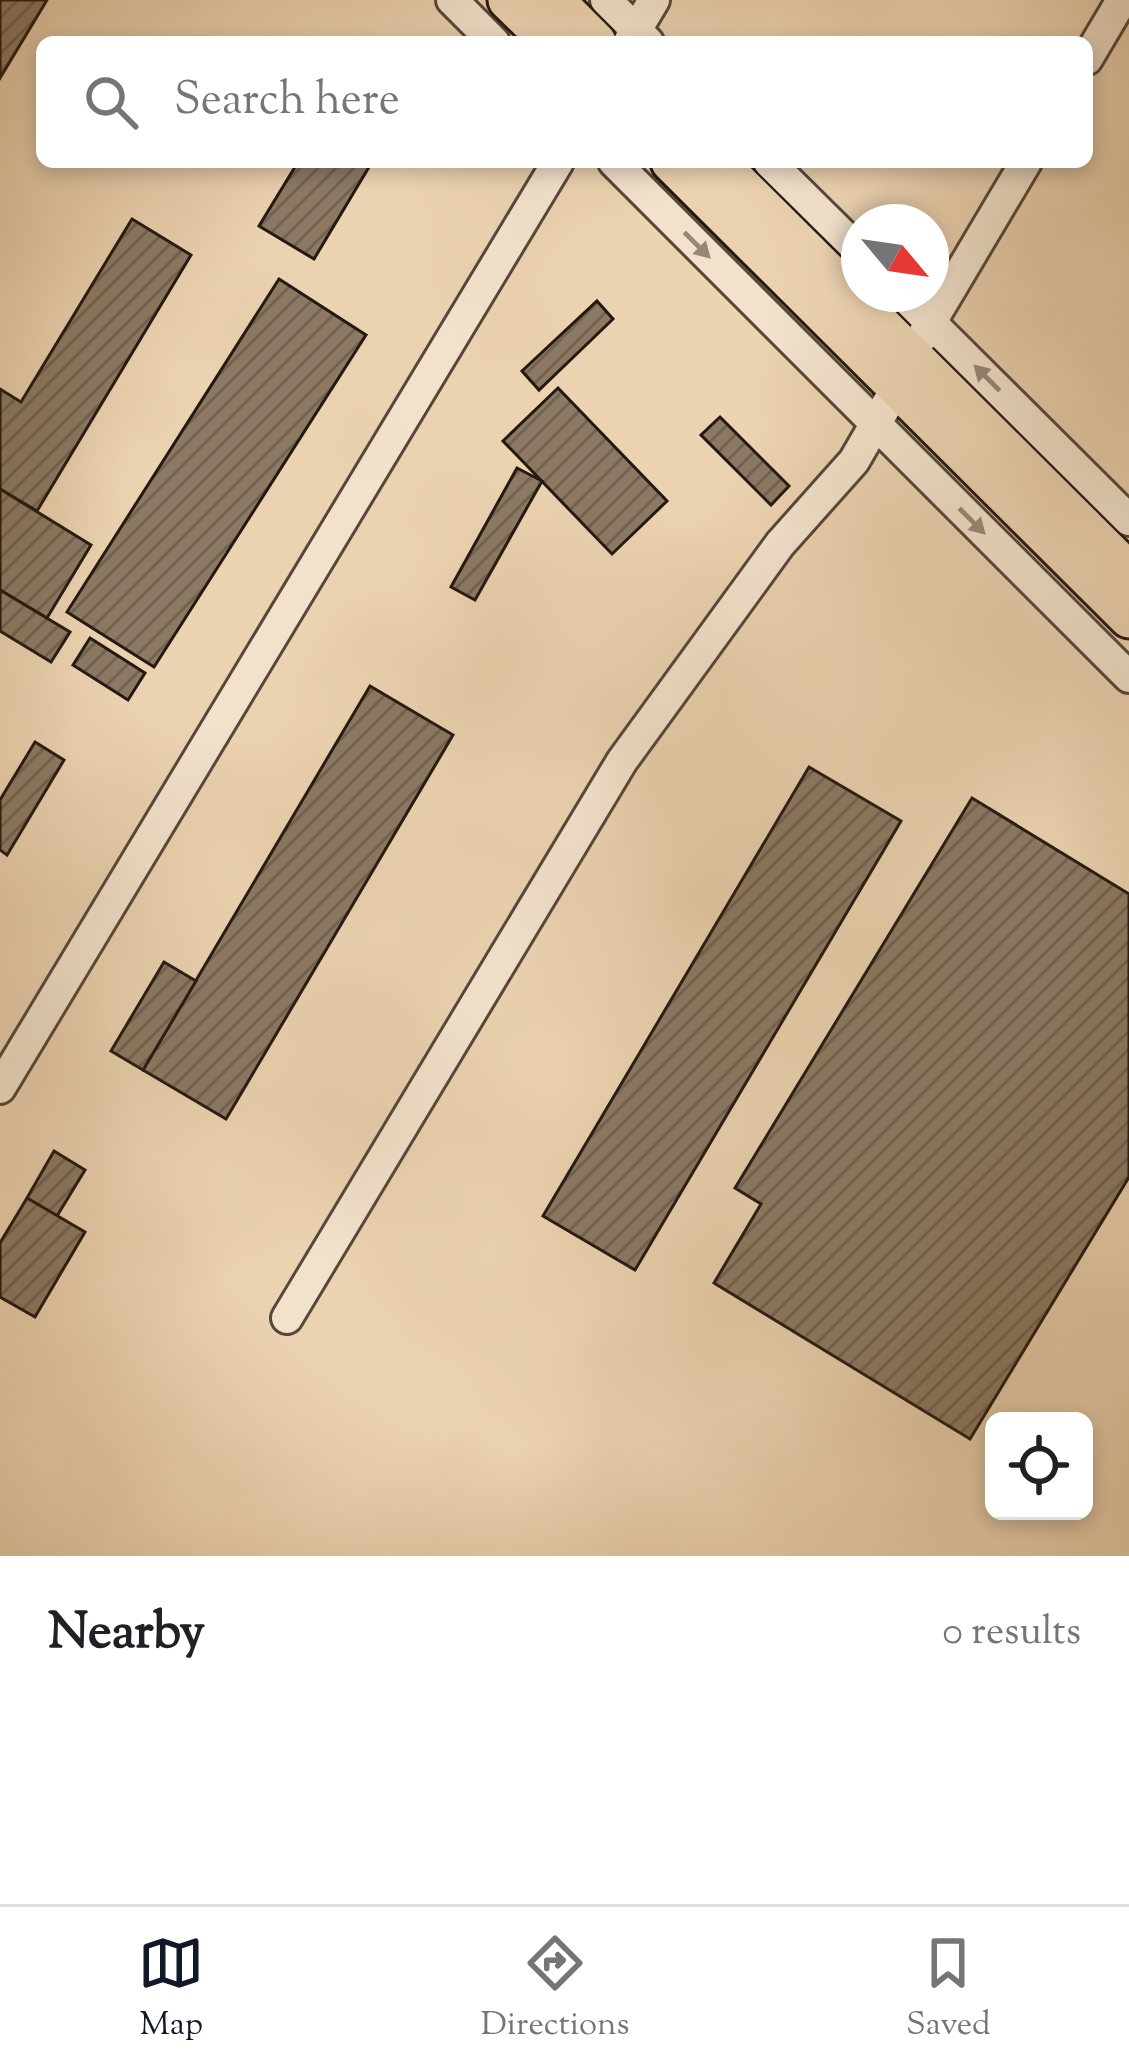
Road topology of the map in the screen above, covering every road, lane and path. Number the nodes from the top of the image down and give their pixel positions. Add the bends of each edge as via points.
1 (452, 0) edge
2 (508, 0) edge
3 (554, 0) edge
4 (606, 0) edge
5 (654, 0) edge
6 (1122, 0) edge
7 (488, 36) edge
8 (544, 36) edge
9 (590, 36) edge
10 (636, 36) edge
11 (639, 36) edge
12 (1093, 49) edge
13 (554, 168) edge
14 (620, 168) edge
15 (679, 168) edge
16 (723, 168) edge
17 (775, 168) edge
18 (1022, 168) edge
19 (841, 233) edge
20 (905, 312) edge
21 (913, 355) junction
22 (876, 424) junction
23 (1129, 520) edge
24 (1129, 572) edge
25 (1129, 617) edge
26 (1129, 677) edge
27 (0, 1088) edge
28 (287, 1318) dead end

1 - 7 street
2 - 8 main road
3 - 9 main road
4 - 10 street
5 - 11 street
6 - 12 street
13 - 27 street
14 -> 22 street
15 - 21 main road
16 - 21 main road
17 - 19 street
18 - 21 street
20 - 21 street
21 - 22 street
23 -> 21 street
21 - 24 main road
21 - 25 main road
22 -> 26 street
22 - 28 street via 622,761

